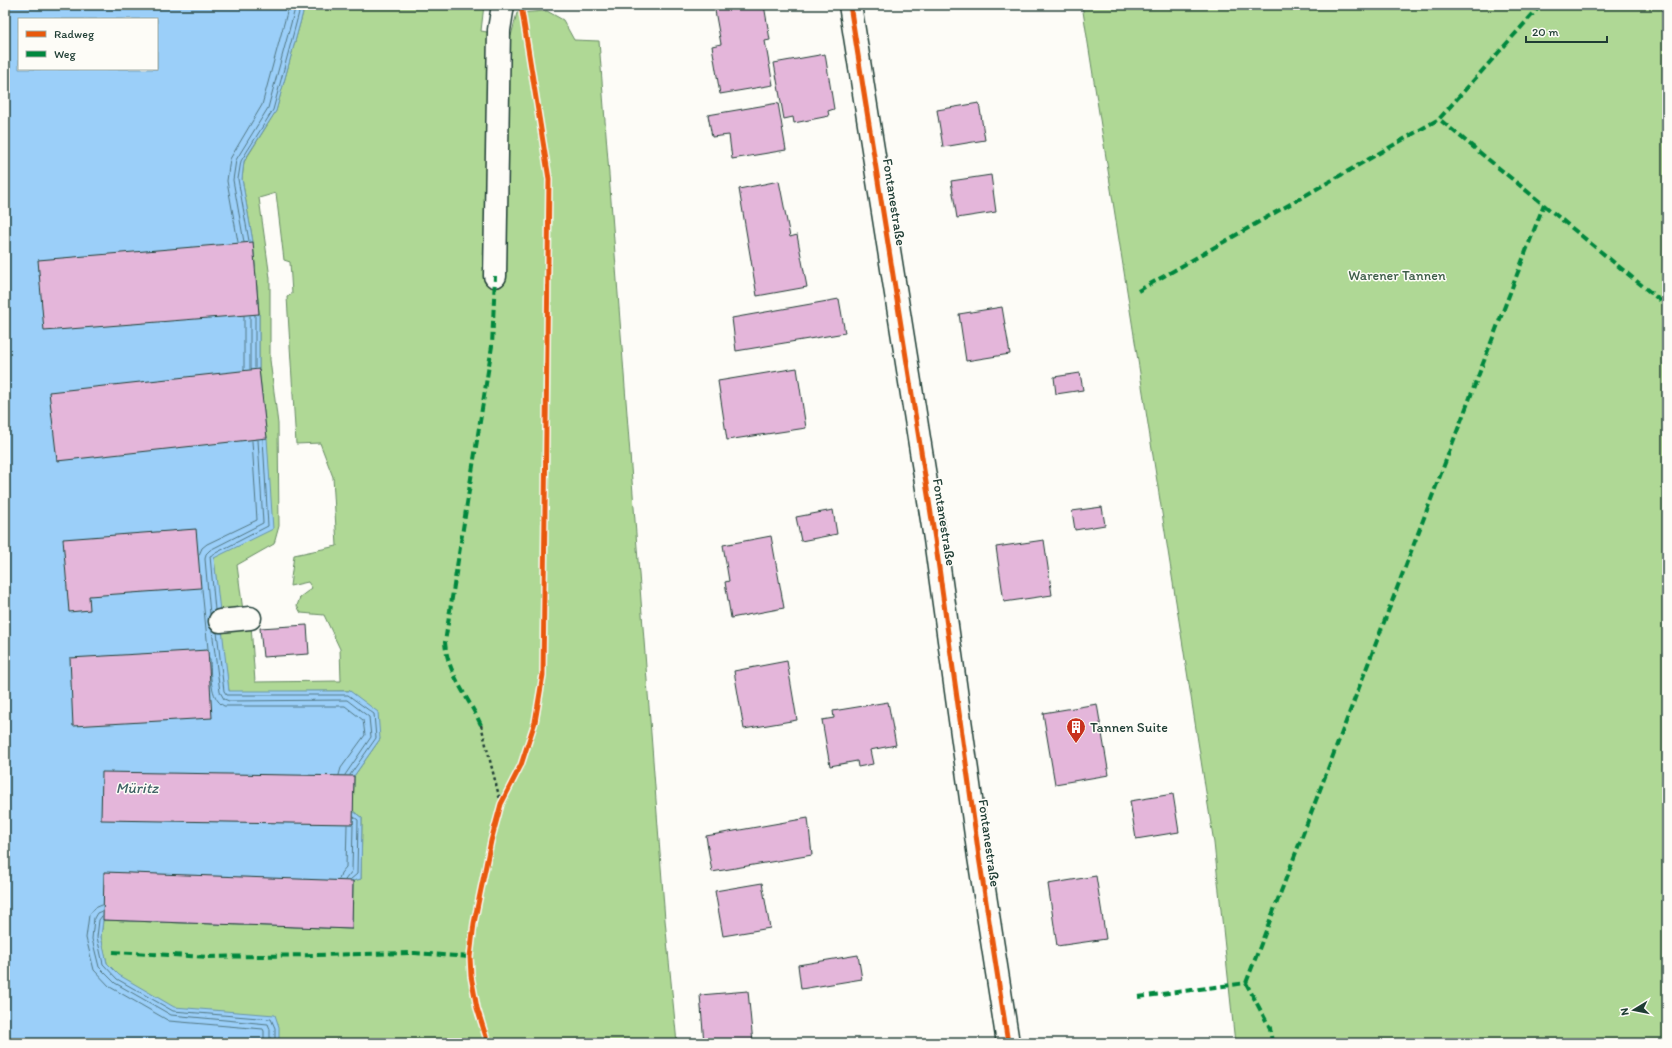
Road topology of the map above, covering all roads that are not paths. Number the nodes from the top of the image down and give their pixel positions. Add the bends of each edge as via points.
1 (503, 5) edge
2 (850, 5) edge
3 (495, 276) dead end
4 (250, 618) dead end
5 (220, 621) dead end
6 (1008, 1043) edge

1 - 3 street via 499,30
2 - 6 street, Fontanestraße via 935,539 979,857
4 - 5 street

